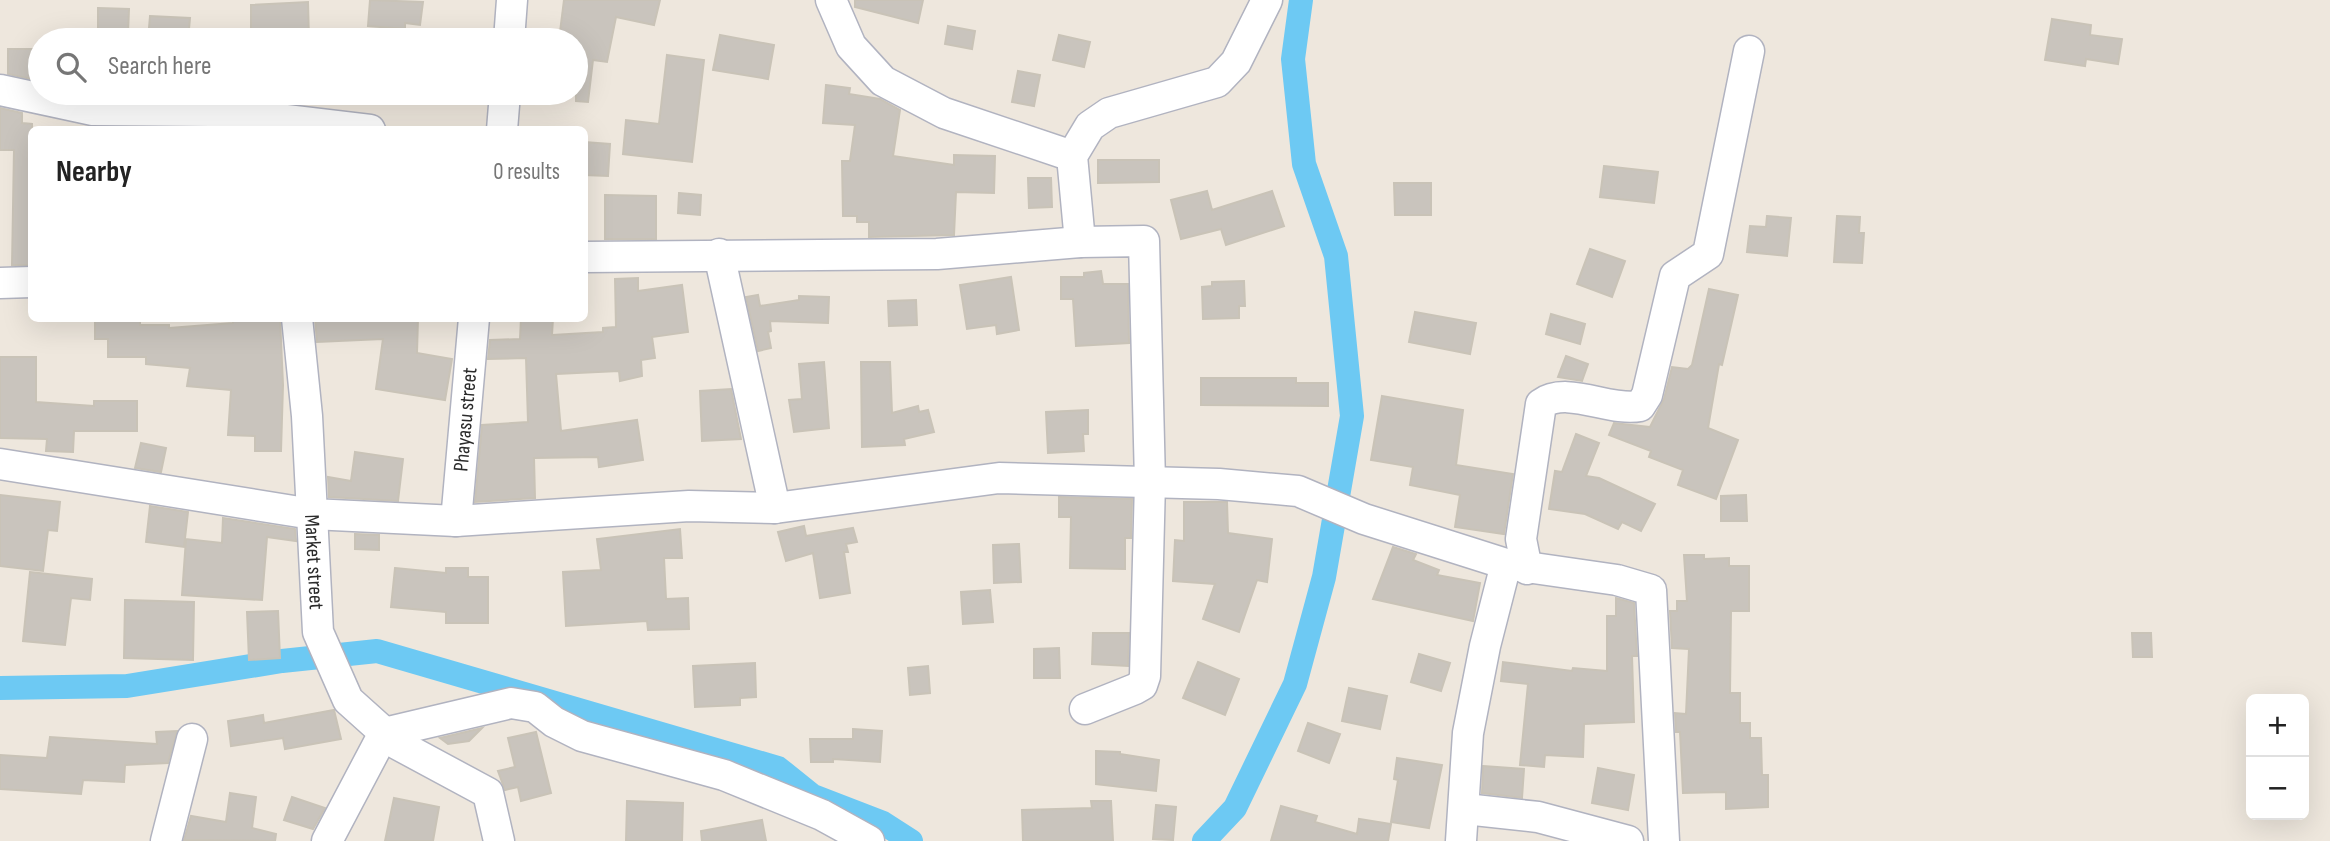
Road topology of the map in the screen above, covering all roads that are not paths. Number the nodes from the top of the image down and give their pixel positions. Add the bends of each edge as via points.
1 (512, 0) edge
2 (831, 0) edge
3 (1267, 0) edge
4 (510, 28) edge
5 (1749, 51) dead end
6 (0, 90) edge
7 (28, 96) edge
8 (70, 105) edge
9 (504, 105) edge
10 (337, 126) edge
11 (502, 126) edge
12 (1072, 156) junction
13 (1080, 242) junction
14 (719, 254) junction
15 (588, 257) edge
16 (28, 282) edge
17 (0, 284) edge
18 (297, 322) edge
19 (474, 322) edge
20 (0, 464) edge
21 (1150, 482) junction
22 (775, 508) junction
23 (312, 514) junction
24 (456, 521) junction
25 (1517, 566) junction
26 (1086, 709) dead end
27 (384, 733) junction
28 (192, 739) dead end
29 (1465, 809) junction
30 (166, 841) edge
31 (327, 841) edge
32 (499, 841) edge
33 (869, 841) edge
34 (1461, 841) edge
35 (1628, 841) edge
36 (1664, 841) edge

1 - 4 street
2 - 12 street via 851,46 883,81 944,113
3 - 12 street via 1236,62 1217,82 1109,113 1090,126
5 - 25 street via 1708,254 1675,276 1647,395 1640,406 1629,408 1560,397 1541,404
6 - 7 street
8 - 10 street via 93,110 211,111
9 - 11 street
12 - 13 street
13 - 14 street via 937,254
13 - 21 street via 1144,241
14 - 15 street
14 - 22 street
16 - 17 street
18 - 23 street
19 - 24 street, Phayasu street
20 - 23 street, Market street
21 - 22 street via 999,478
21 - 25 street via 1298,491 1364,519
21 - 26 street via 1142,685
22 - 24 street via 689,506
23 - 24 street
23 - 27 street, Market street via 318,632 348,700
25 - 29 street via 1485,646 1468,733
25 - 36 street via 1617,580 1651,590
27 - 31 street
27 - 32 street, Market street via 488,793
27 - 33 street via 511,704 535,707 582,736 724,775 822,815
28 - 30 street
29 - 34 street
29 - 35 street via 1538,817

